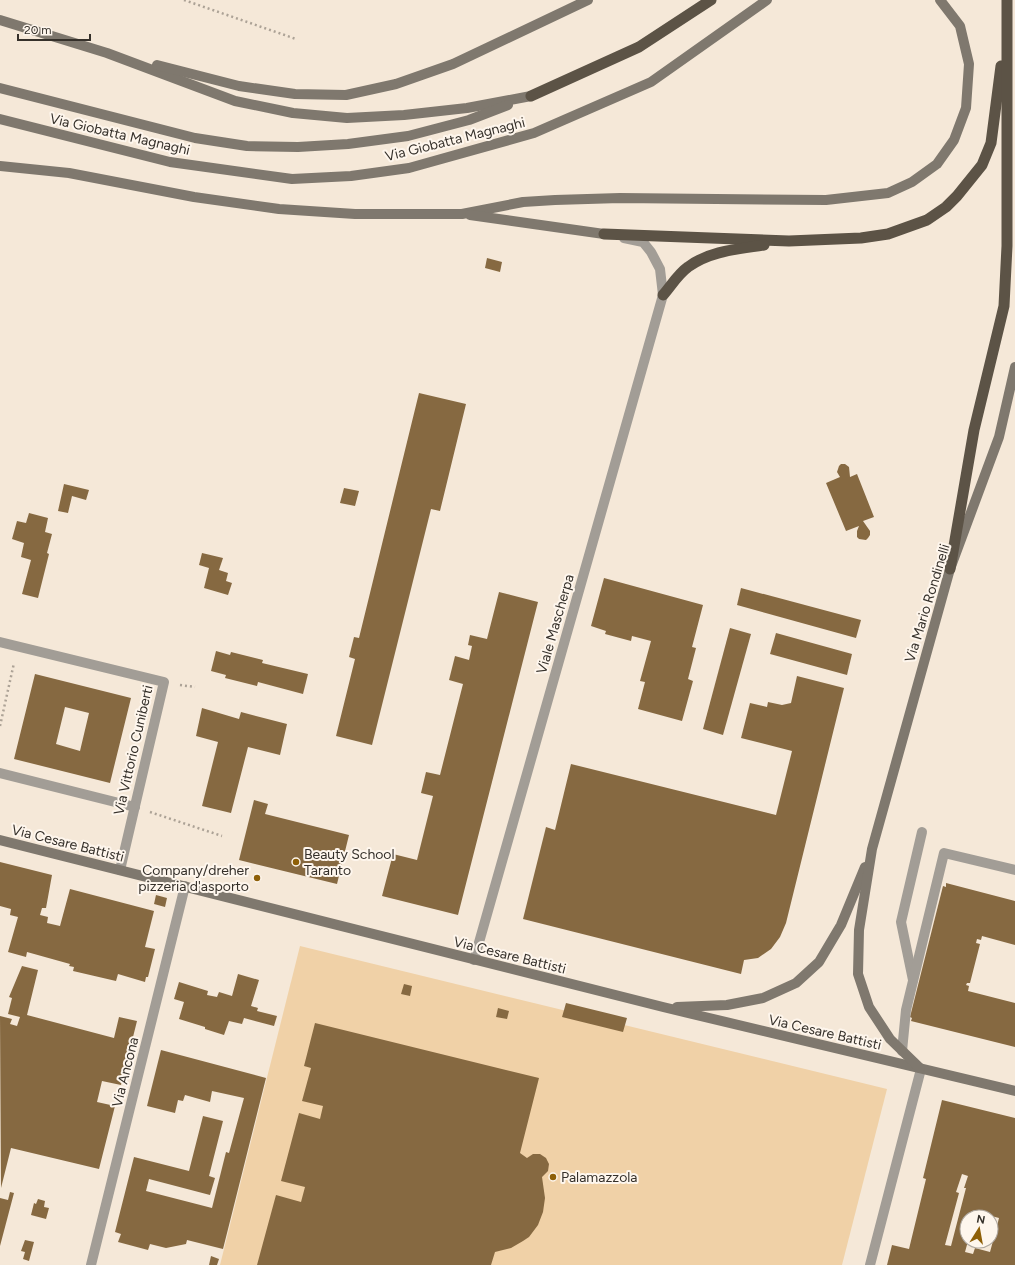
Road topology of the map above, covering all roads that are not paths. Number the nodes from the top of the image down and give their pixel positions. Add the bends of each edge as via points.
1 (588, 0) edge
2 (711, 0) edge
3 (767, 0) edge
4 (940, 0) edge
5 (1007, 0) edge
6 (0, 20) edge
7 (1007, 26) junction
8 (107, 53) junction
9 (0, 88) edge
10 (531, 96) junction
11 (0, 119) edge
12 (0, 166) edge
13 (462, 214) junction
14 (604, 234) junction
15 (789, 240) junction
16 (663, 295) junction
17 (1015, 367) edge
18 (950, 568) junction
19 (0, 642) edge
20 (0, 773) edge
21 (135, 807) junction
22 (922, 832) dead end
23 (0, 840) edge
24 (872, 849) junction
25 (120, 870) junction
26 (1015, 870) edge
27 (185, 886) junction
28 (474, 960) junction
29 (913, 980) junction
30 (663, 1007) junction
31 (902, 1051) junction
32 (921, 1069) junction
33 (1015, 1091) edge
34 (91, 1265) edge
35 (870, 1265) edge

1 - 8 main road via 453,64 396,84 346,95 295,94 239,86
2 - 10 highway via 639,47
3 - 11 main road, Via Giobatta Magnaghi via 651,82 534,133 409,168 351,176 292,178 170,162
4 - 13 main road via 960,26 969,64 966,108 954,140 937,164 912,182 888,193 826,200 555,200 523,202
5 - 7 highway
6 - 8 main road
7 - 15 highway via 991,143 982,165 946,207 927,220 888,234 861,238
7 - 18 highway via 1007,246 1004,306 974,430
8 - 10 main road via 235,101 293,113 347,118 404,115 467,108
9 - 10 main road, Via Giobatta Magnaghi via 195,138 246,146 290,147 348,144 408,136 469,120
12 - 13 main road via 69,173 194,197 279,209 356,214
13 - 14 main road
14 - 15 highway
14 - 16 street via 642,242 660,269
15 - 16 highway via 707,256 687,267
16 - 28 street, Viale Mascherpa
17 - 18 main road, Via Mario Rondinelli via 998,437
18 - 24 main road, Via Mario Rondinelli
19 - 21 street, Via Vittorio Cuniberti via 164,682
20 - 21 street
21 - 25 street, Via Vittorio Cuniberti
22 - 29 street via 901,922
23 - 25 main road, Via Cesare Battisti
24 - 30 main road, Via Mario Rondinelli via 841,925 819,962 796,984 763,998 727,1005
24 - 31 main road, Via Mario Rondinelli via 859,930 858,974 869,1008 890,1039
25 - 27 main road, Via Cesare Battisti
26 - 29 street, Via Cesare Battisti via 944,853
27 - 28 main road, Via Cesare Battisti
27 - 34 street, Via Ancona
28 - 30 main road, Via Cesare Battisti
29 - 31 street, Via Cesare Battisti via 906,1010
30 - 32 main road, Via Cesare Battisti
31 - 32 main road, Via Mario Rondinelli
32 - 33 main road, Via Cesare Battisti
32 - 35 street

